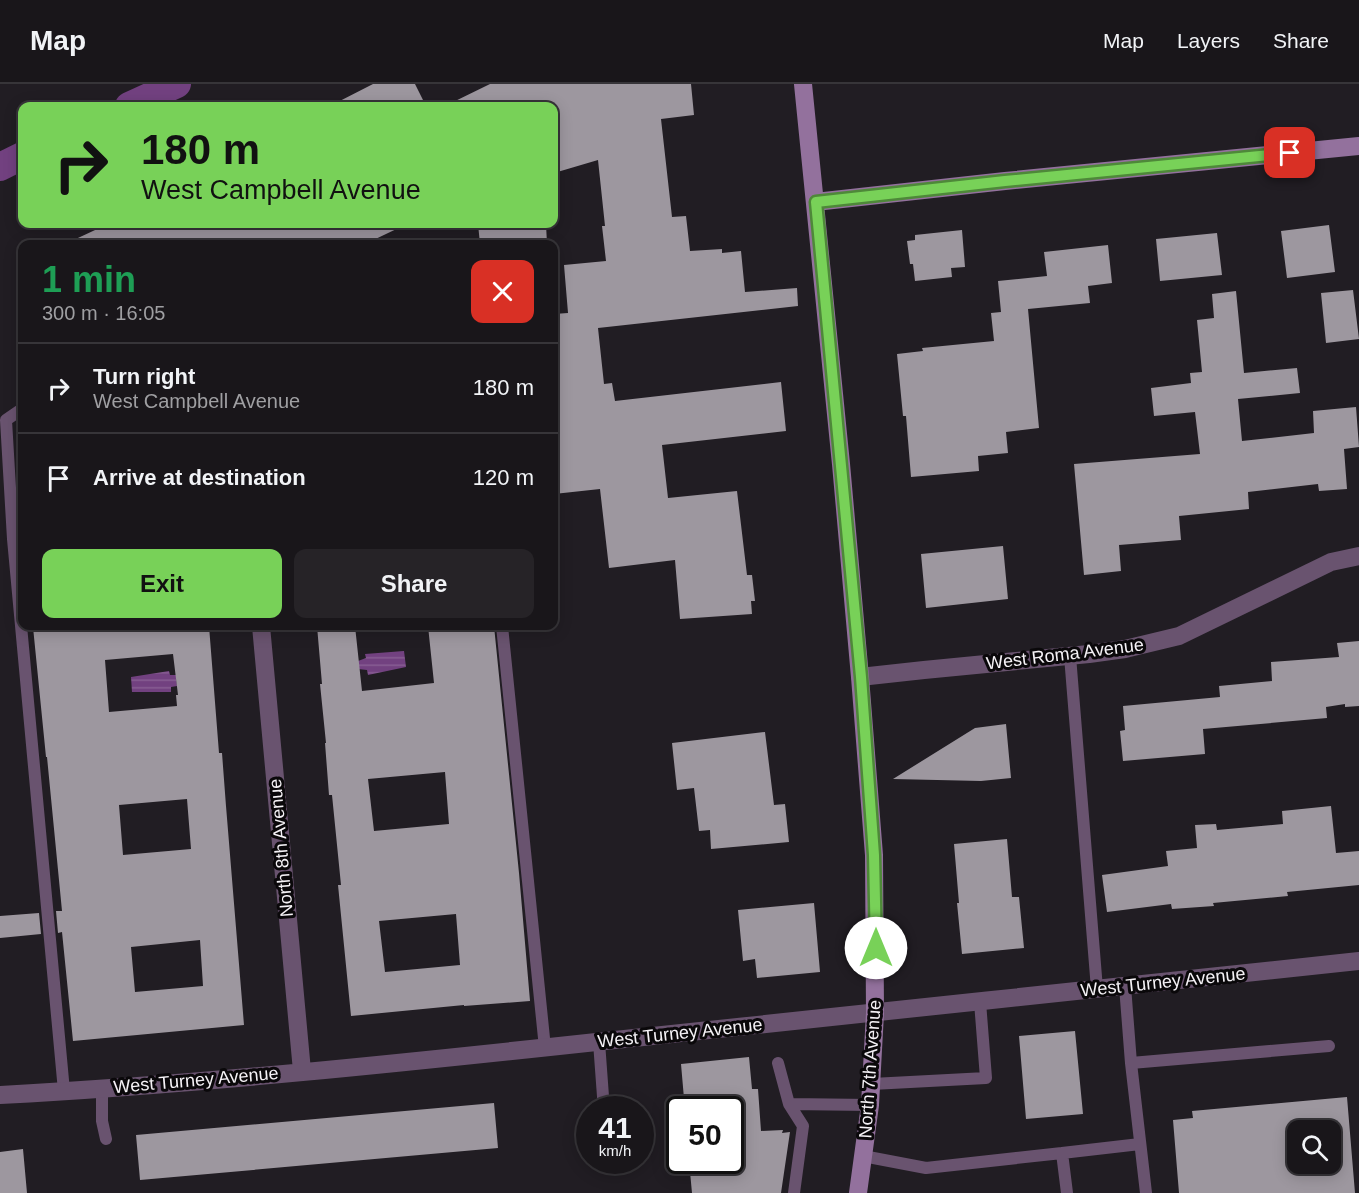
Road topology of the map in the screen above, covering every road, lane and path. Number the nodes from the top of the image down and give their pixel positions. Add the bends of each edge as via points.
1 (803, 84) edge
2 (1359, 146) edge
3 (816, 202) junction
4 (18, 412) edge
5 (1359, 556) edge
6 (18, 592) edge
7 (21, 630) edge
8 (261, 630) edge
9 (502, 630) edge
10 (1070, 656) junction
11 (861, 677) junction
12 (1359, 961) edge
13 (1125, 986) junction
14 (1097, 989) junction
15 (980, 1002) junction
16 (875, 1013) junction
17 (599, 1042) junction
18 (1329, 1046) dead end
19 (545, 1048) junction
20 (778, 1063) dead end
21 (1131, 1063) junction
22 (302, 1071) junction
23 (872, 1084) junction
24 (102, 1088) junction
25 (64, 1091) junction
26 (0, 1095) edge
27 (603, 1096) edge
28 (789, 1104) junction
29 (870, 1106) junction
30 (106, 1139) dead end
31 (1140, 1144) junction
32 (1062, 1153) junction
33 (863, 1156) junction
34 (794, 1193) edge
35 (858, 1193) edge
36 (1067, 1193) edge
37 (1146, 1193) edge

1 - 3 main road, North 7th Avenue
2 - 3 main road
3 - 11 main road, North 7th Avenue
4 - 6 lane via 6,420
5 - 10 street, West Roma Avenue via 1331,562 1179,636 1125,649
7 - 25 lane
8 - 22 street, North 8th Avenue
9 - 19 lane
10 - 11 street, West Roma Avenue
10 - 14 lane
11 - 16 main road, North 7th Avenue via 874,855
12 - 13 street, West Turney Avenue
13 - 14 street, West Turney Avenue
13 - 21 lane
14 - 15 street, West Turney Avenue
15 - 16 street, West Turney Avenue
15 - 23 lane via 987,1078
16 - 17 street, West Turney Avenue
16 - 23 main road, North 7th Avenue
17 - 19 street, West Turney Avenue
17 - 27 lane
18 - 21 lane
19 - 22 street, West Turney Avenue
20 - 28 lane
21 - 31 lane
22 - 24 street, West Turney Avenue
23 - 29 main road, North 7th Avenue
24 - 25 street, West Turney Avenue
24 - 30 lane
25 - 26 street, West Turney Avenue
28 - 29 lane
28 - 34 lane via 803,1126
29 - 33 main road, North 7th Avenue
31 - 32 lane
31 - 37 lane
32 - 33 lane via 926,1168
32 - 36 lane
33 - 35 main road, North 7th Avenue

